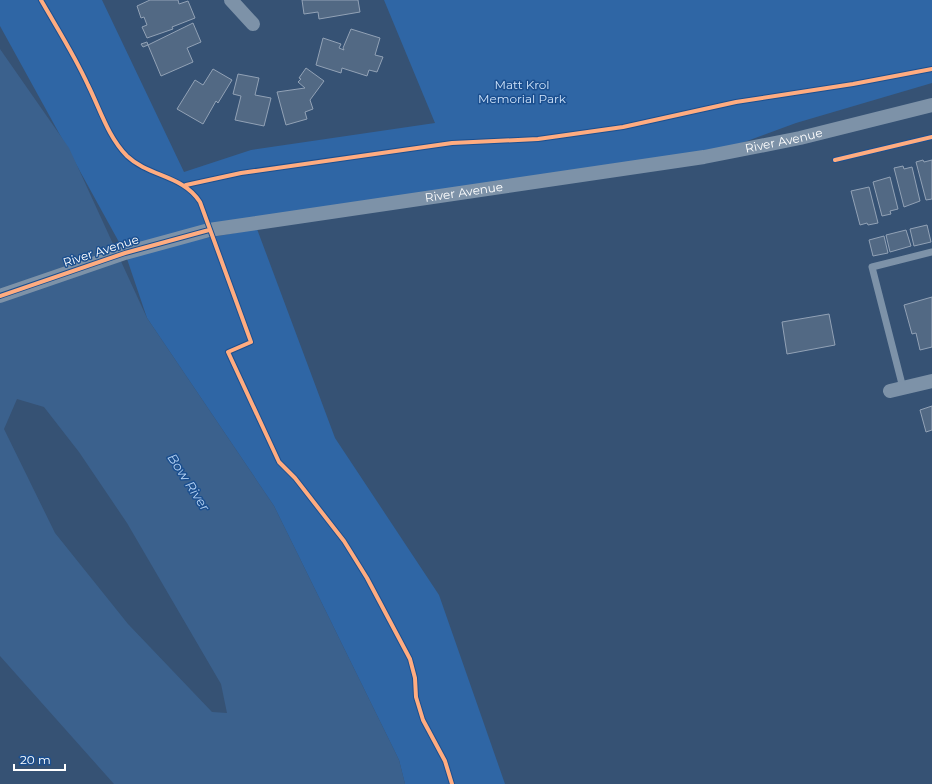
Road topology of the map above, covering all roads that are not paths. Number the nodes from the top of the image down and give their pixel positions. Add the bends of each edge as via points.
1 (231, 0) edge
2 (253, 24) dead end
3 (932, 105) edge
4 (932, 252) edge
5 (0, 296) edge
6 (932, 381) edge
7 (897, 389) joint

1 - 2 street
3 - 5 street, River Avenue via 800,138 704,157 226,227 125,252
4 - 7 lane via 872,267
6 - 7 street

